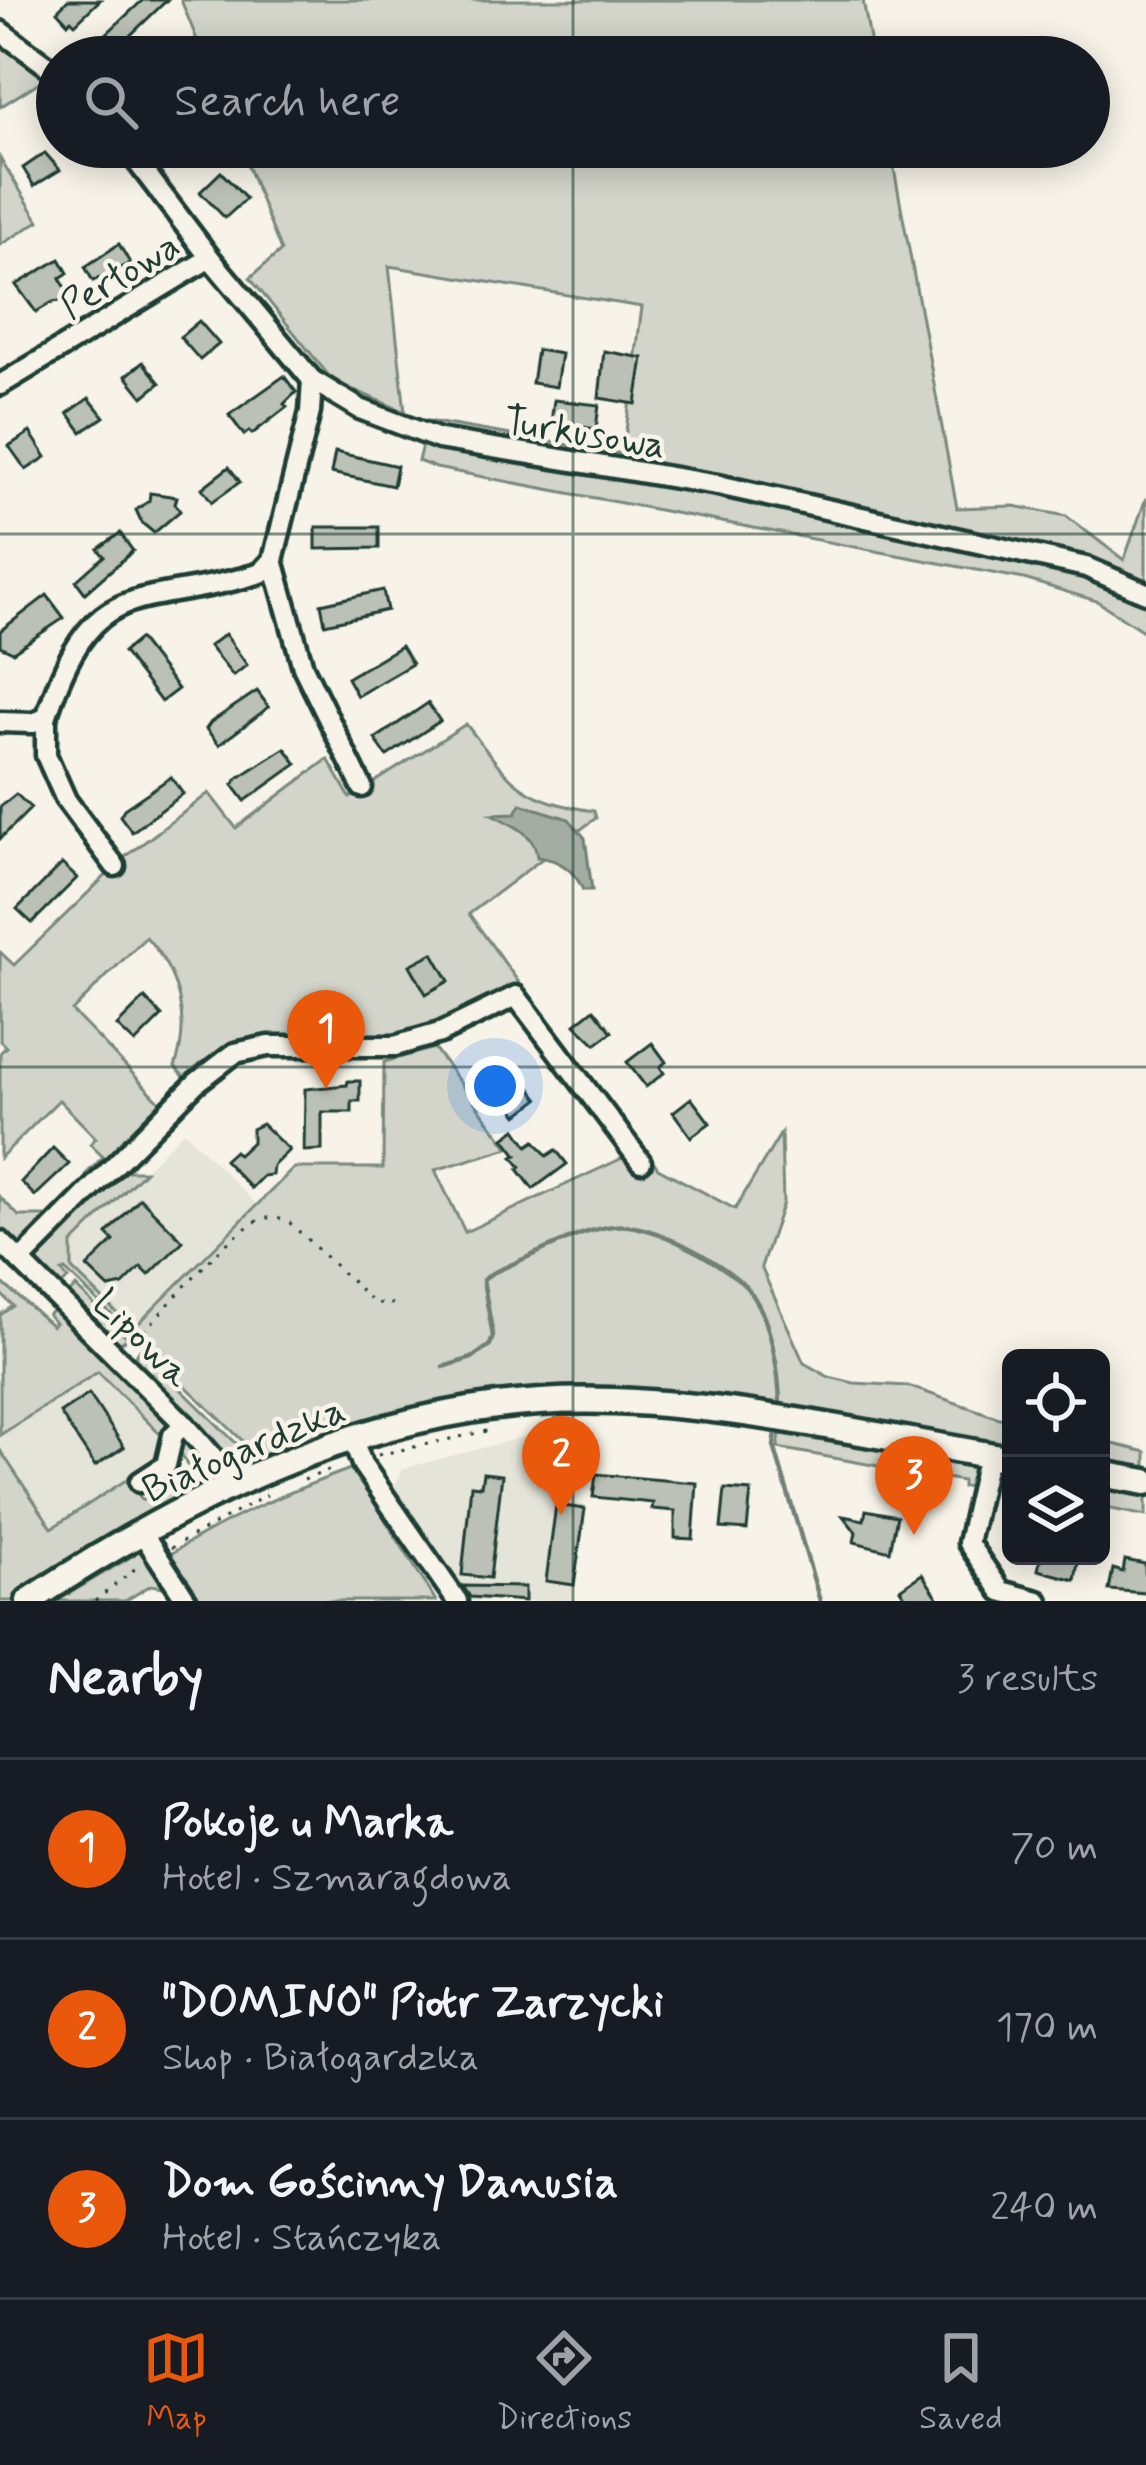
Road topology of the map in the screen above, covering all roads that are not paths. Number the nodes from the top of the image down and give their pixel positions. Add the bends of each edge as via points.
1 (0, 31) edge
2 (36, 58) edge
3 (142, 168) edge
4 (210, 258) junction
5 (312, 380) junction
6 (0, 385) edge
7 (274, 560) junction
8 (1146, 593) edge
9 (46, 718) junction
10 (0, 722) edge
11 (362, 787) dead end
12 (115, 866) dead end
13 (641, 1162) dead end
14 (0, 1241) edge
15 (20, 1261) junction
16 (184, 1424) junction
17 (356, 1448) junction
18 (1000, 1457) edge
19 (1110, 1476) edge
20 (235, 1482) junction
21 (1146, 1482) edge
22 (140, 1483) dead end
23 (141, 1531) junction
24 (29, 1601) edge
25 (187, 1601) edge
26 (457, 1601) edge
27 (1038, 1601) edge

1 - 2 street
3 - 4 street, Turkusowa
4 - 5 street, Turkusowa
4 - 6 street, Perłowa
5 - 7 street
5 - 8 street, Turkusowa via 360,410 439,440 718,485 1087,567
7 - 9 street via 261,573 130,599 106,612 82,636
7 - 11 street via 303,667
9 - 10 street
9 - 12 street via 46,755 66,800
13 - 15 street via 517,996 404,1044 246,1049 224,1059
14 - 15 street, Lipowa
15 - 16 street, Lipowa
16 - 20 street, Lipowa
16 - 22 street via 166,1465
17 - 18 main road, Białogardzka via 455,1413 560,1401 648,1403
17 - 20 main road, Białogardzka
17 - 26 street
18 - 27 street via 968,1543 1001,1591
19 - 21 main road
20 - 23 main road, Białogardzka
23 - 24 main road, Białogardzka
23 - 25 street

